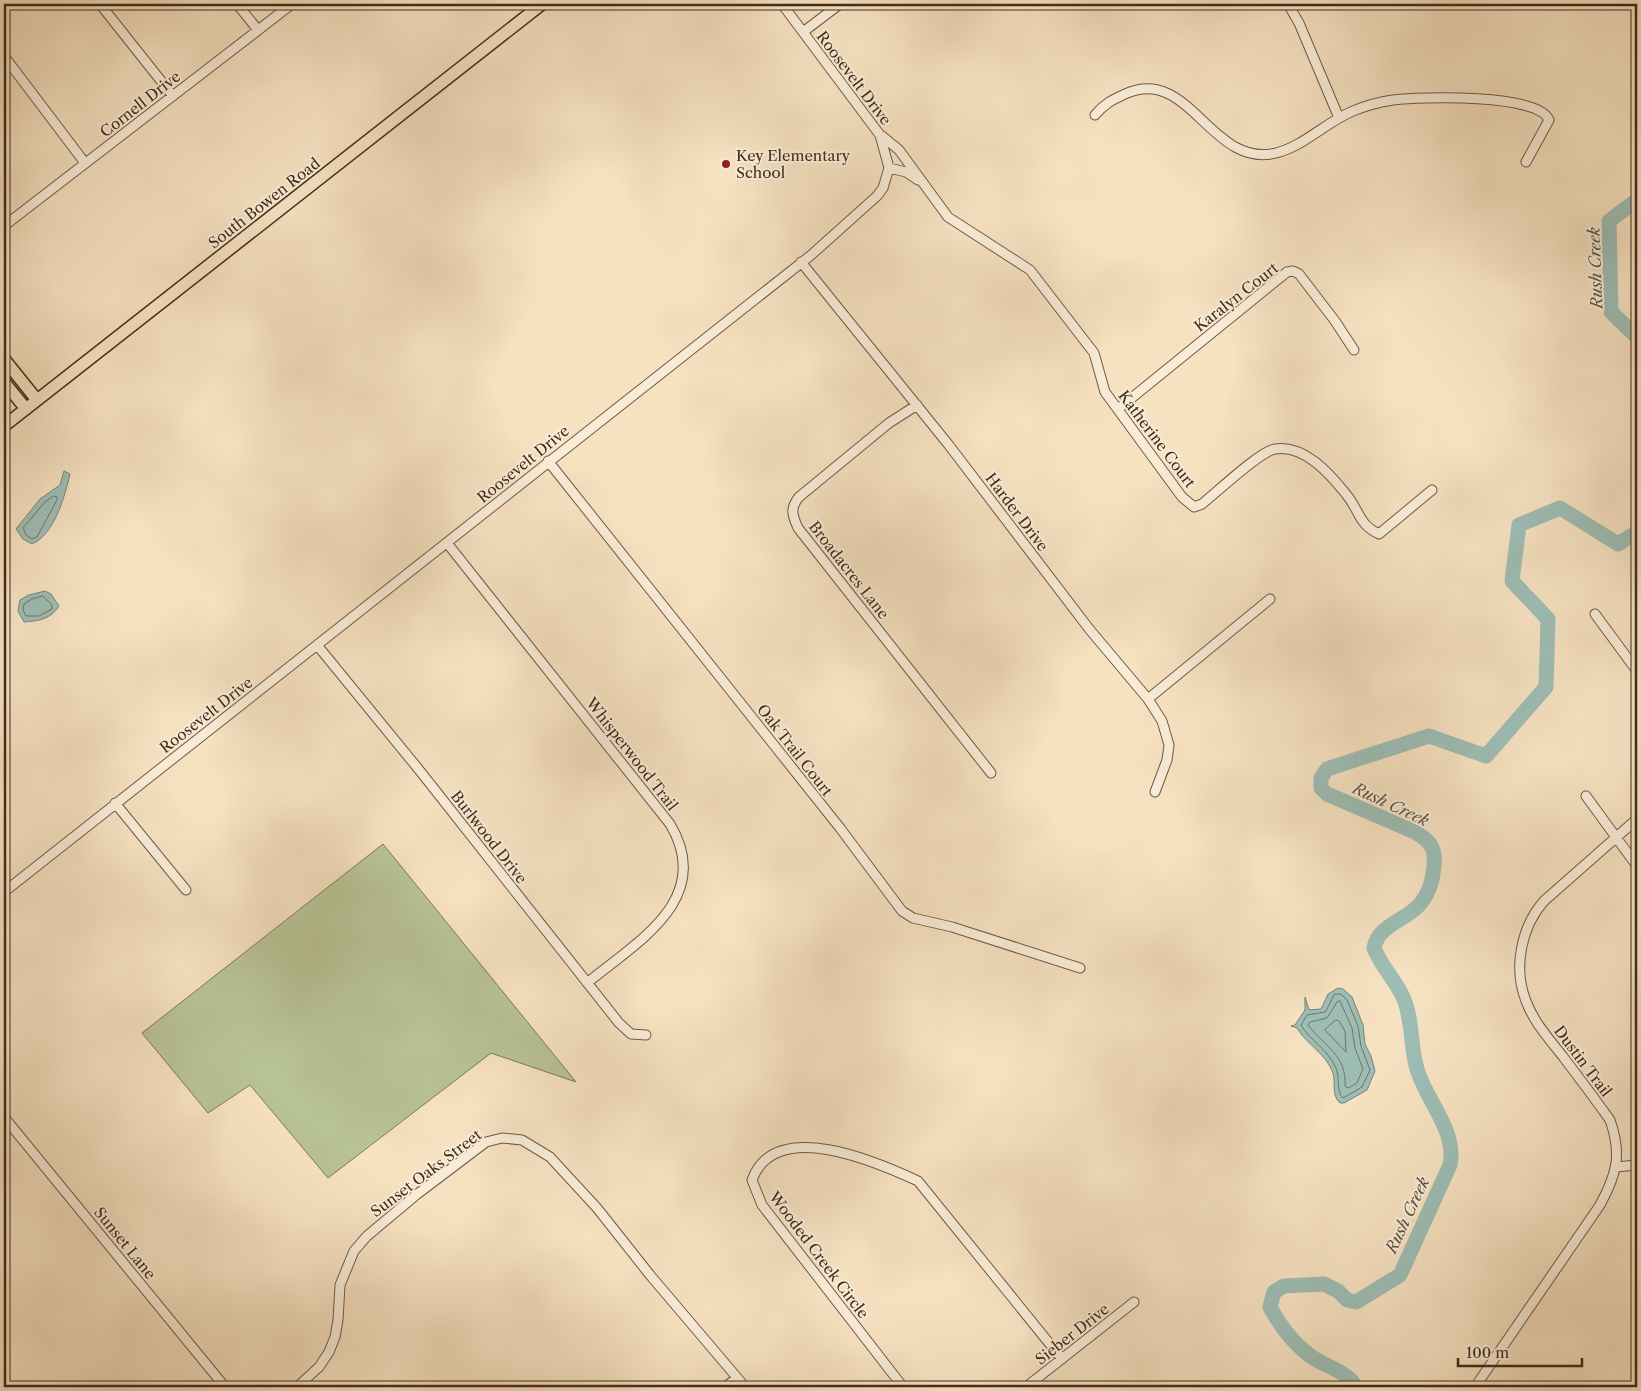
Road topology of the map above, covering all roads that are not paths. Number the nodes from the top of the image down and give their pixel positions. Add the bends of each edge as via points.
1 (100, 4) edge
2 (237, 4) edge
3 (292, 4) edge
4 (542, 4) edge
5 (782, 4) edge
6 (840, 4) edge
7 (1288, 4) edge
8 (258, 30) junction
9 (803, 32) junction
10 (4, 56) edge
11 (173, 96) junction
12 (1095, 115) dead end
13 (1339, 118) junction
14 (880, 135) junction
15 (1526, 162) dead end
16 (85, 163) junction
17 (889, 168) junction
18 (920, 181) junction
19 (4, 226) edge
20 (801, 262) junction
21 (1354, 350) dead end
22 (4, 359) edge
23 (4, 382) edge
24 (37, 400) junction
25 (916, 405) junction
26 (26, 409) junction
27 (1118, 409) junction
28 (4, 426) edge
29 (548, 461) junction
30 (1432, 490) dead end
31 (447, 543) junction
32 (1270, 599) dead end
33 (1594, 614) dead end
34 (317, 645) junction
35 (1637, 671) edge
36 (1148, 699) junction
37 (992, 773) dead end
38 (1155, 792) dead end
39 (1586, 796) dead end
40 (115, 803) junction
41 (1637, 819) edge
42 (1616, 838) junction
43 (1637, 866) edge
44 (186, 890) dead end
45 (4, 892) edge
46 (1080, 968) dead end
47 (587, 983) junction
48 (646, 1035) dead end
49 (4, 1117) edge
50 (1637, 1165) edge
51 (1616, 1166) junction
52 (1134, 1302) dead end
53 (1062, 1359) junction
54 (737, 1378) junction
55 (225, 1387) edge
56 (297, 1387) edge
57 (725, 1387) edge
58 (745, 1387) edge
59 (903, 1387) edge
60 (1026, 1387) edge
61 (1475, 1387) edge

1 - 11 street
2 - 8 street
3 - 8 street, Cornell Drive
4 - 24 main road, South Bowen Road
5 - 9 street, Roosevelt Drive
6 - 9 street
7 - 13 street
8 - 11 street, Cornell Drive
9 - 14 street, Roosevelt Drive
10 - 16 street
11 - 16 street, Cornell Drive
12 - 13 street via 1105,103 1135,89 1163,90 1191,108 1214,133 1242,152 1263,155 1288,150
13 - 15 street via 1395,100 1490,98 1534,106 1550,120
14 - 17 street, Roosevelt Drive
14 - 18 street, Katherine Court via 898,150
16 - 19 street, Cornell Drive
17 - 18 street, Katherine Court via 906,172
17 - 20 street, Roosevelt Drive via 877,196
18 - 27 street, Katherine Court via 948,217 1030,270 1094,353 1105,392
20 - 25 street, Harder Drive
20 - 29 street, Roosevelt Drive
21 - 27 street, Karalyn Court via 1299,274 1288,272
22 - 24 main road
23 - 26 main road
24 - 26 main road, South Bowen Road
25 - 36 street, Harder Drive via 1090,630
25 - 37 street, Broadacres Lane via 889,423 799,497 793,505 793,517 798,528
26 - 28 main road, South Bowen Road
27 - 30 street, Katherine Court via 1182,496 1194,507 1275,449 1309,456 1347,495 1366,528 1379,534
29 - 31 street, Roosevelt Drive
29 - 46 street, Oak Trail Court via 840,828 902,911 913,918 952,927
31 - 34 street, Roosevelt Drive
31 - 47 street, Whisperwood Trail via 670,824 683,852 680,888 667,915
32 - 36 street
33 - 35 street
34 - 40 street, Roosevelt Drive
34 - 47 street, Burlwood Drive
36 - 38 street, Harder Drive via 1162,721 1169,745
39 - 42 street
40 - 44 street
40 - 45 street, Roosevelt Drive
41 - 42 street, Dustin Trail
42 - 43 street
42 - 51 street, Dustin Trail via 1535,912 1526,931 1520,965 1523,994 1532,1015 1610,1120 1617,1144
47 - 48 street, Burlwood Drive via 631,1034
49 - 55 street, Sunset Lane
50 - 51 street
51 - 61 street, Dustin Trail via 1612,1183 1600,1205
52 - 53 street, Sieber Drive
53 - 59 street, Wooded Creek Circle via 918,1181 885,1165 831,1149 785,1150 764,1161 752,1180 762,1205
53 - 60 street, Sieber Drive
54 - 56 street, Sunset Oaks Street via 597,1208 550,1157 522,1140 502,1138 486,1142 416,1195 354,1251 340,1285 338,1320 329,1352 319,1367
54 - 57 street
54 - 58 street, Sunset Oaks Street

